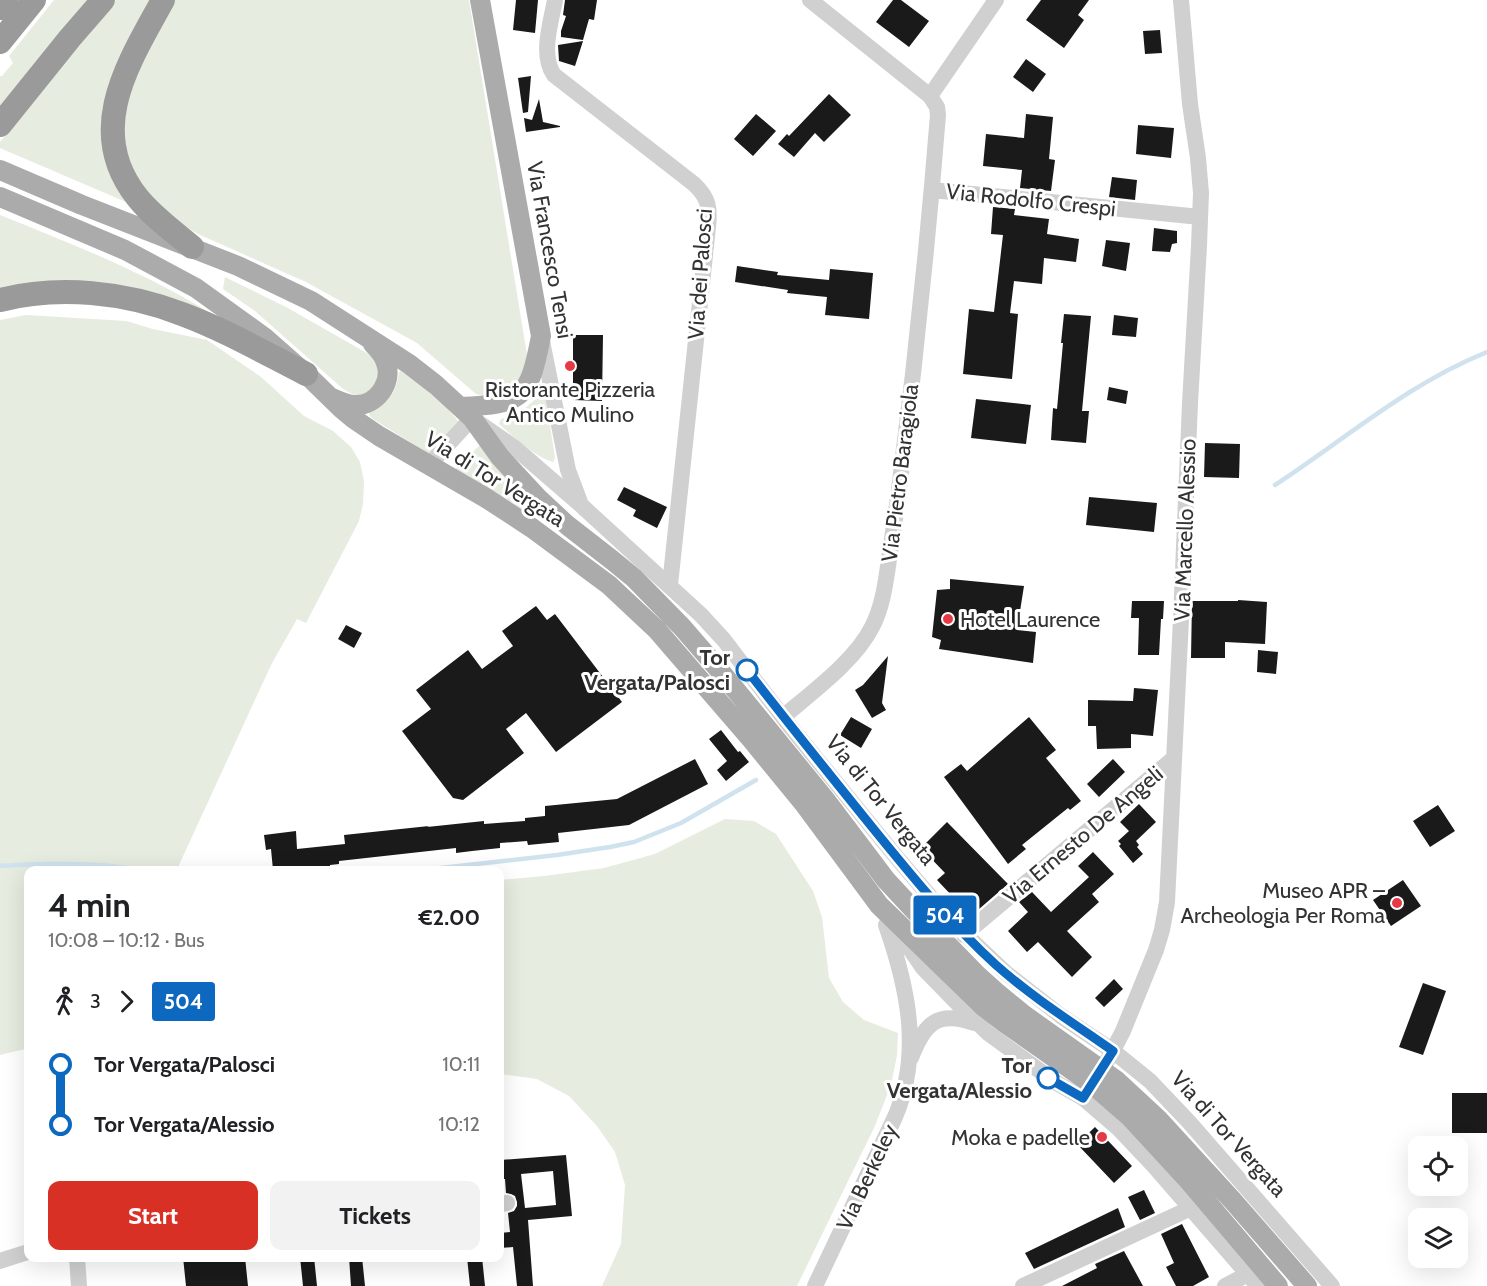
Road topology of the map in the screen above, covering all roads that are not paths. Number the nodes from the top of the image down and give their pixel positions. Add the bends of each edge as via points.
1 (6, 0) edge
2 (34, 0) edge
3 (103, 0) edge
4 (163, 0) edge
5 (480, 0) edge
6 (555, 0) edge
7 (810, 0) edge
8 (996, 0) edge
9 (1181, 0) edge
10 (0, 8) edge
11 (0, 42) edge
12 (930, 96) junction
13 (0, 125) edge
14 (0, 170) edge
15 (932, 190) junction
16 (0, 197) edge
17 (1200, 217) junction
18 (192, 247) junction
19 (0, 300) edge
20 (359, 332) junction
21 (541, 336) junction
22 (313, 382) junction
23 (466, 412) junction
24 (429, 465) junction
25 (582, 506) junction
26 (670, 585) junction
27 (783, 717) junction
28 (1174, 758) junction
29 (879, 905) junction
30 (964, 935) junction
31 (979, 1024) junction
32 (1113, 1051) junction
33 (909, 1065) junction
34 (1092, 1084) junction
35 (1191, 1208) junction
36 (24, 1253) edge
37 (0, 1261) edge
38 (77, 1262) edge
39 (1253, 1280) edge
40 (79, 1286) edge
41 (815, 1286) edge
42 (1023, 1286) edge
43 (1225, 1286) edge
44 (1278, 1286) edge
45 (1307, 1286) edge
46 (1332, 1286) edge

1 - 10 highway
2 - 11 highway
3 - 13 highway
4 - 18 highway via 123,77 115,108 113,141 123,173 135,194
5 - 21 main road, Via Francesco Tensi
6 - 26 street, Via dei Palosci via 547,53 554,75 691,181 708,205
7 - 12 street
8 - 12 street
9 - 17 street, Via Marcello Alessio via 1200,178
12 - 15 street, Via Rodolfo Crespi via 938,111
14 - 18 main road, Via di Tor Vergata
15 - 17 street, Via Rodolfo Crespi
15 - 27 street, Via Pietro Baragiola via 882,602 872,628 856,652
16 - 22 main road, Via di Tor Vergata via 125,250 196,288 264,337
17 - 28 street, Via Marcello Alessio
18 - 20 main road, Via di Tor Vergata via 311,301
19 - 22 highway via 36,294 88,293 147,303 230,335
20 - 22 main road via 386,363 388,376 382,391 372,401 353,405 329,396
20 - 23 main road, Via di Tor Vergata via 410,364
21 - 23 main road via 533,372 520,394
21 - 25 street, Via Francesco Tensi via 568,470
22 - 24 main road, Via di Tor Vergata via 342,410
23 - 24 street
23 - 25 street, Via di Tor Vergata
23 - 34 main road, Via di Tor Vergata via 538,498 634,578 708,656 912,908
24 - 29 main road, Via di Tor Vergata via 532,528 640,613 751,739
25 - 26 street, Via di Tor Vergata
26 - 27 street, Via di Tor Vergata via 724,640
27 - 30 street, Via di Tor Vergata
28 - 30 street, Via Ernesto De Angeli
28 - 32 street, Via Marcello Alessio via 1162,930
29 - 31 street, Via di Tor Vergata via 923,968
29 - 33 street, Via Berkeley via 904,983
29 - 34 main road, Via di Tor Vergata via 984,1007
30 - 32 street, Via di Tor Vergata via 1036,997
31 - 33 street, Via Berkeley via 954,1017 937,1020 924,1032
31 - 34 street, Via di Tor Vergata via 1055,1082
32 - 34 street, Via Marcello Alessio
32 - 46 street, Via di Tor Vergata via 1173,1105
33 - 41 street, Via Berkeley via 895,1117
34 - 35 street, Via di Tor Vergata via 1119,1129
34 - 44 main road, Via di Tor Vergata via 1150,1137
34 - 45 main road, Via di Tor Vergata via 1139,1101 1173,1133
35 - 39 street, Via di Tor Vergata
35 - 42 street
36 - 37 street
38 - 40 street
39 - 43 street

